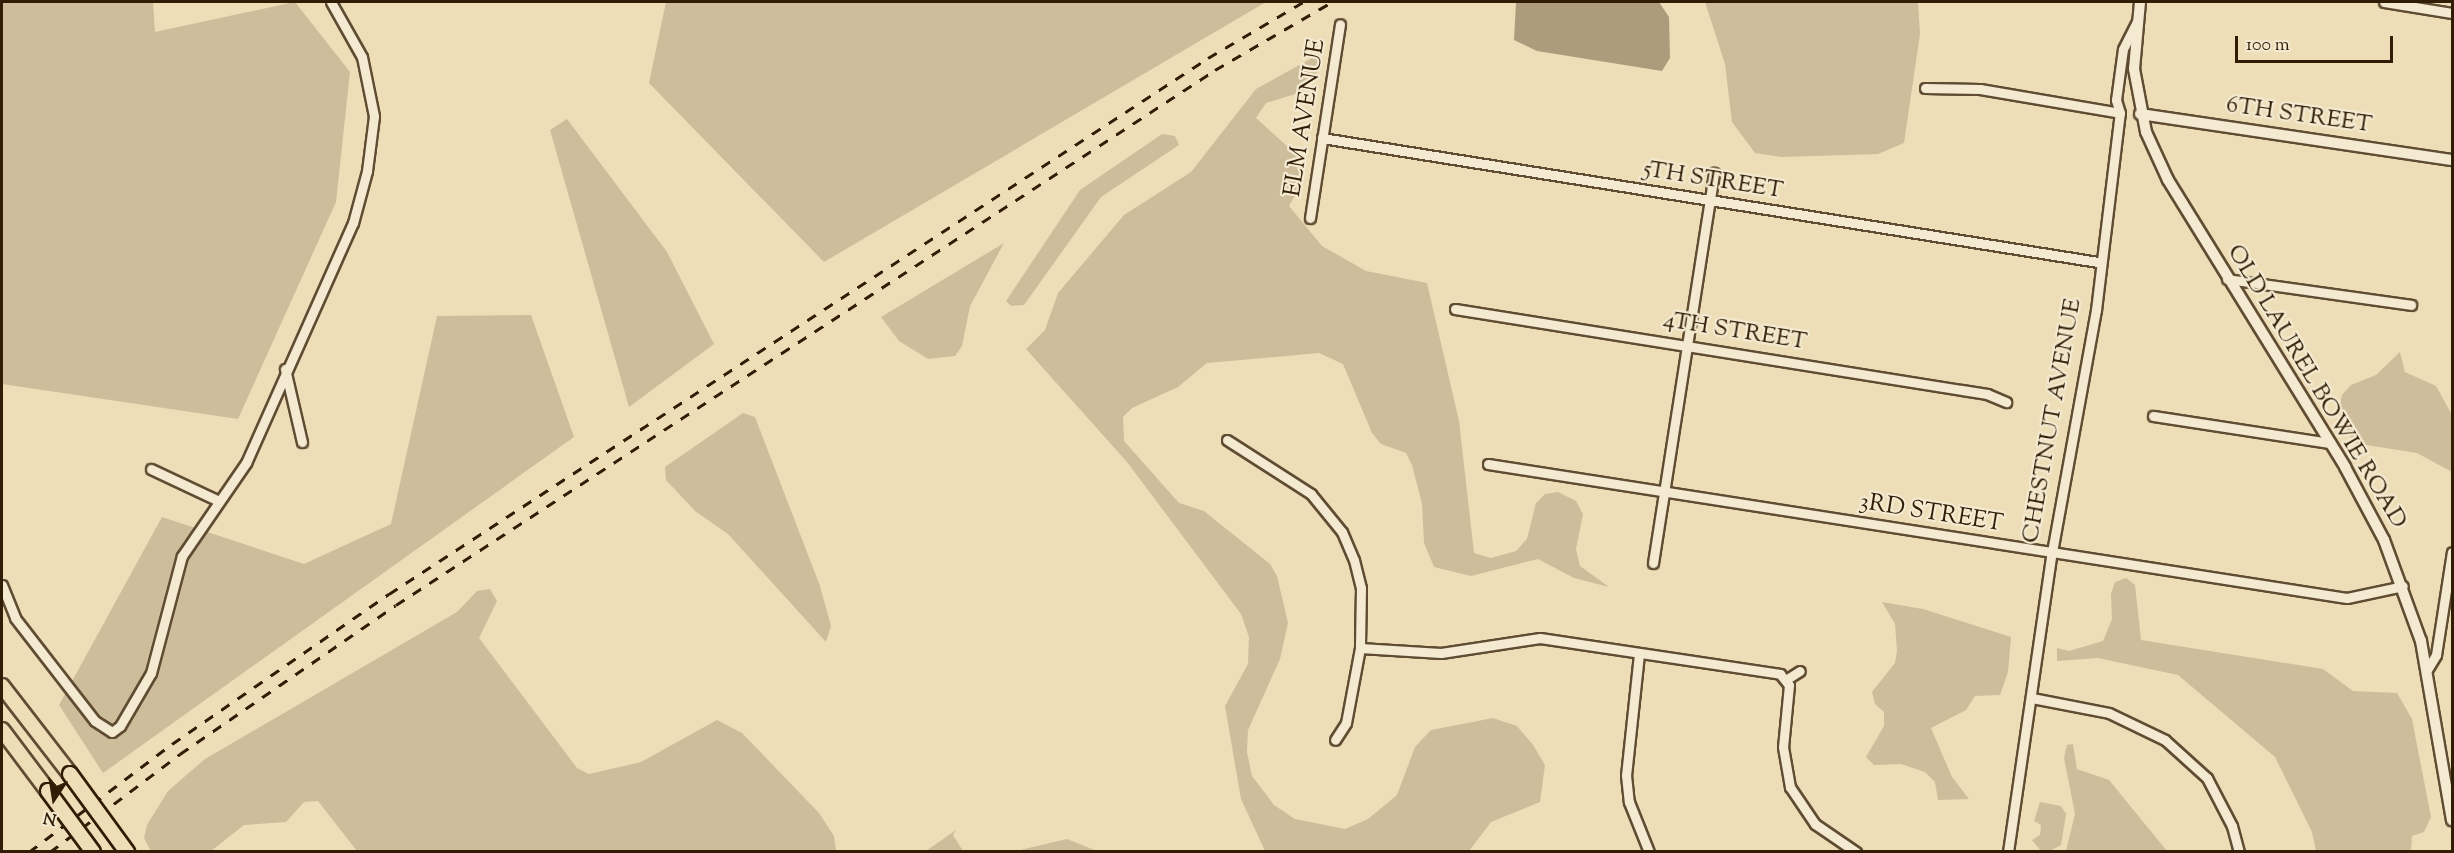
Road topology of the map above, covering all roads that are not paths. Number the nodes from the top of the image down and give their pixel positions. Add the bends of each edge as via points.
1 (331, 2) edge
2 (2140, 2) edge
3 (2384, 2) edge
4 (2452, 13) edge
5 (2137, 21) junction
6 (1340, 24) dead end
7 (1925, 88) dead end
8 (2120, 113) junction
9 (2140, 114) junction
10 (1322, 138) junction
11 (2452, 160) edge
12 (1714, 173) dead end
13 (1708, 200) junction
14 (1310, 218) dead end
15 (2098, 262) junction
16 (2228, 279) junction
17 (2411, 305) dead end
18 (1455, 309) dead end
19 (1687, 343) junction
20 (285, 369) junction
21 (2006, 402) dead end
22 (2153, 416) dead end
23 (1227, 440) dead end
24 (302, 442) dead end
25 (2330, 443) junction
26 (1488, 464) dead end
27 (151, 469) dead end
28 (1663, 493) junction
29 (219, 501) junction
30 (2052, 552) junction
31 (2452, 552) edge
32 (1653, 564) dead end
33 (2, 585) edge
34 (2403, 586) junction
35 (1360, 648) junction
36 (1639, 654) junction
37 (2427, 670) junction
38 (1800, 671) dead end
39 (1787, 679) junction
40 (2, 686) edge
41 (2032, 698) junction
42 (2, 730) edge
43 (1335, 740) dead end
44 (2452, 820) edge
45 (93, 852) edge
46 (127, 852) edge
47 (1649, 852) edge
48 (1856, 852) edge
49 (2008, 852) edge
50 (2239, 852) edge

1 - 20 street via 362,57 373,105 373,134 353,223
2 - 5 street, CHESTNUT AVENUE
3 - 4 street
5 - 8 street, CHESTNUT AVENUE via 2123,49 2116,100
5 - 9 street, OLD LAUREL BOWIE ROAD via 2134,69
6 - 10 street, ELM AVENUE
7 - 8 street via 1980,89
8 - 15 street, CHESTNUT AVENUE
9 - 11 street, 6TH STREET
9 - 16 street, OLD LAUREL BOWIE ROAD via 2168,180
10 - 13 street, 5TH STREET
10 - 14 street, ELM AVENUE
12 - 13 street
13 - 15 street, 5TH STREET
13 - 19 street
15 - 30 street, CHESTNUT AVENUE via 2096,310
16 - 17 street
16 - 25 street, OLD LAUREL BOWIE ROAD
18 - 19 street, 4TH STREET
19 - 21 street, 4TH STREET via 1986,394
19 - 28 street
20 - 24 street
20 - 29 street via 246,464
22 - 25 street
23 - 35 street via 1311,494 1342,532 1361,588
25 - 34 street, OLD LAUREL BOWIE ROAD via 2363,498
26 - 28 street, 3RD STREET
27 - 29 street
28 - 30 street, 3RD STREET
28 - 32 street
29 - 33 street via 182,556 151,673 128,716 112,732 95,721 15,618
30 - 34 street, 3RD STREET via 2347,598
30 - 41 street, CHESTNUT AVENUE
31 - 37 street via 2436,655
34 - 37 street, OLD LAUREL BOWIE ROAD
35 - 36 street via 1441,653 1540,638
35 - 43 street via 1346,723
36 - 39 street via 1769,672
36 - 47 street via 1626,775 1629,802
37 - 44 street, OLD LAUREL BOWIE ROAD
38 - 39 street
39 - 48 street via 1790,701 1783,747 1790,787 1815,824
40 - 46 main road, bridge
41 - 49 street, CHESTNUT AVENUE
41 - 50 street via 2109,713 2165,740 2206,778 2232,826
42 - 45 main road, bridge

